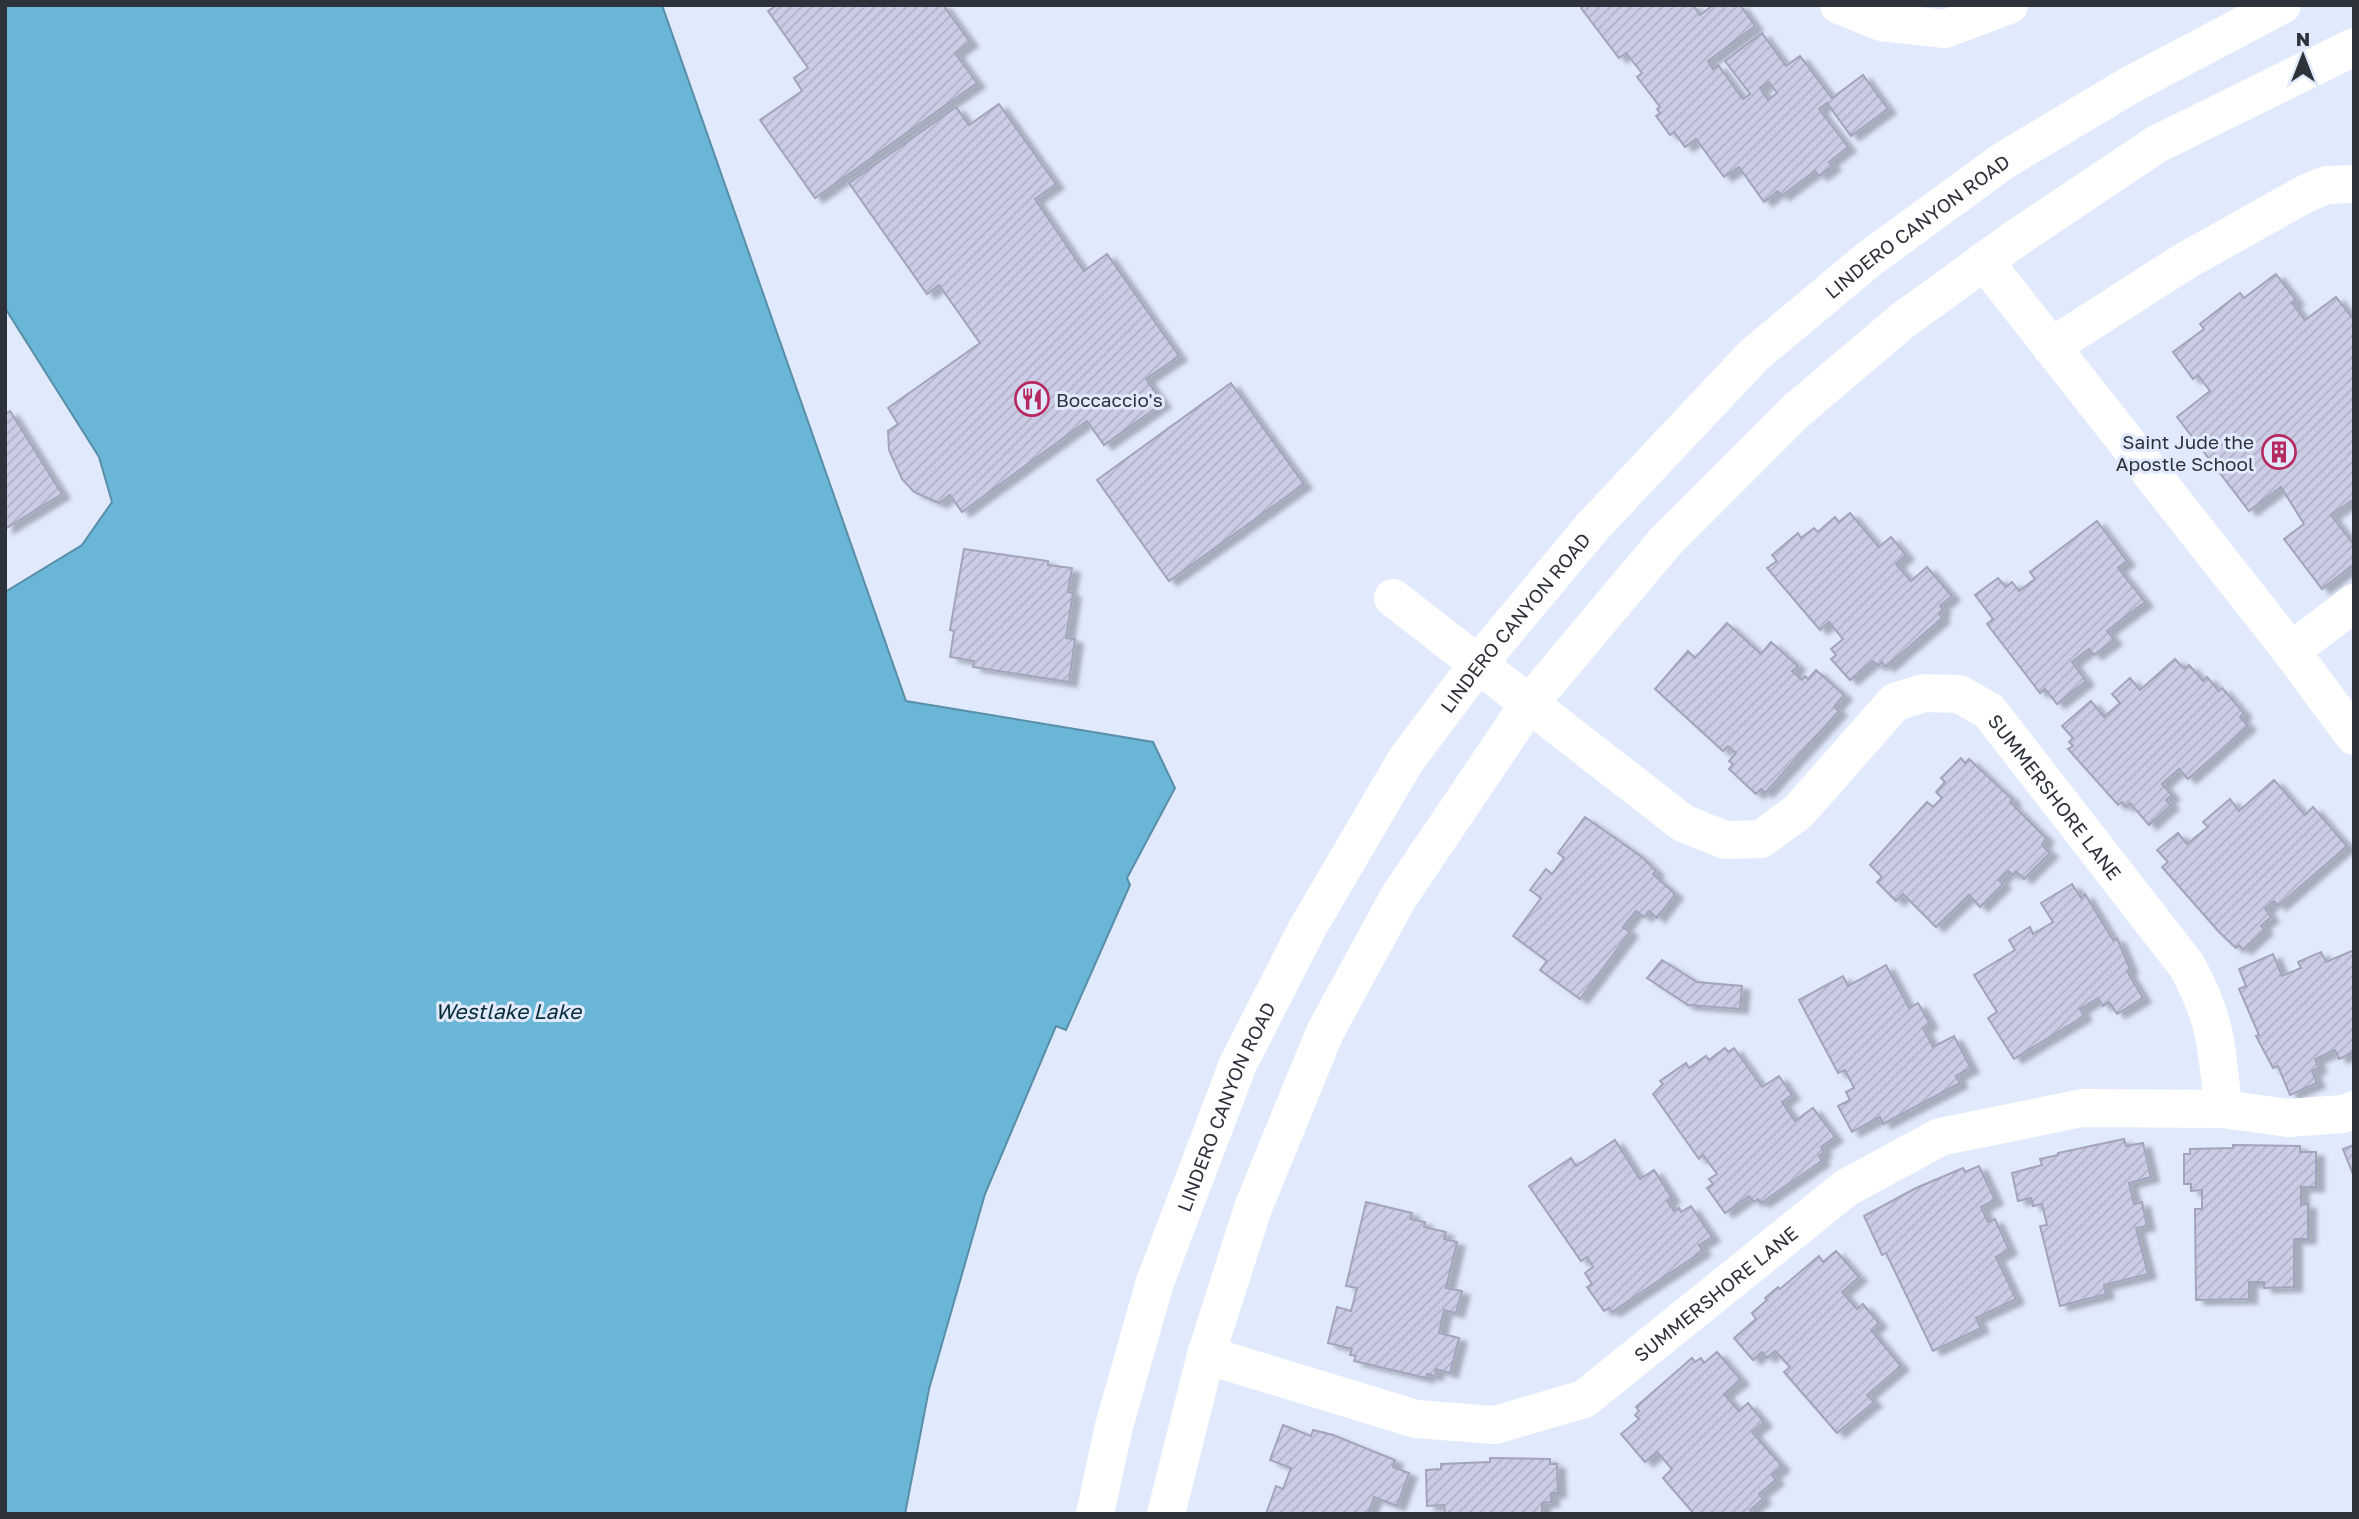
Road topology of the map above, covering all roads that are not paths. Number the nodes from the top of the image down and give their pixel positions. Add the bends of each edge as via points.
1 (1839, 5) edge
2 (2009, 5) edge
3 (2282, 5) edge
4 (2354, 47) edge
5 (2354, 184) edge
6 (1984, 261) junction
7 (2051, 346) junction
8 (1393, 598) dead end
9 (2354, 603) edge
10 (2291, 651) junction
11 (1478, 664) junction
12 (1529, 704) junction
13 (2354, 736) edge
14 (2223, 1109) junction
15 (2354, 1110) edge
16 (1206, 1355) junction
17 (1095, 1514) edge
18 (1166, 1514) edge

1 - 2 street via 1881,22 1945,29
3 - 11 street, LINDERO CANYON ROAD via 2132,84 2003,161 1870,259 1754,355 1594,526
4 - 6 street via 2157,144
5 - 7 street via 2326,185 2305,194 2185,261
6 - 7 street
6 - 12 street via 1902,321 1796,411 1665,542
7 - 10 street
8 - 11 street, SUMMERSHORE LANE
9 - 10 street
10 - 13 street
11 - 12 street, SUMMERSHORE LANE
11 - 17 street, LINDERO CANYON ROAD via 1406,760 1308,927 1238,1064 1155,1282 1114,1426
12 - 14 street, SUMMERSHORE LANE via 1683,823 1725,840 1761,839 1798,812 1895,702 1924,693 1959,694 1989,711 2187,966 2215,1029
12 - 16 street via 1398,898 1325,1032 1253,1208
14 - 15 street, SUMMERSHORE LANE via 2287,1118
14 - 16 street, SUMMERSHORE LANE via 2082,1108 1940,1137 1846,1188 1584,1399 1495,1425 1416,1419
16 - 18 street

